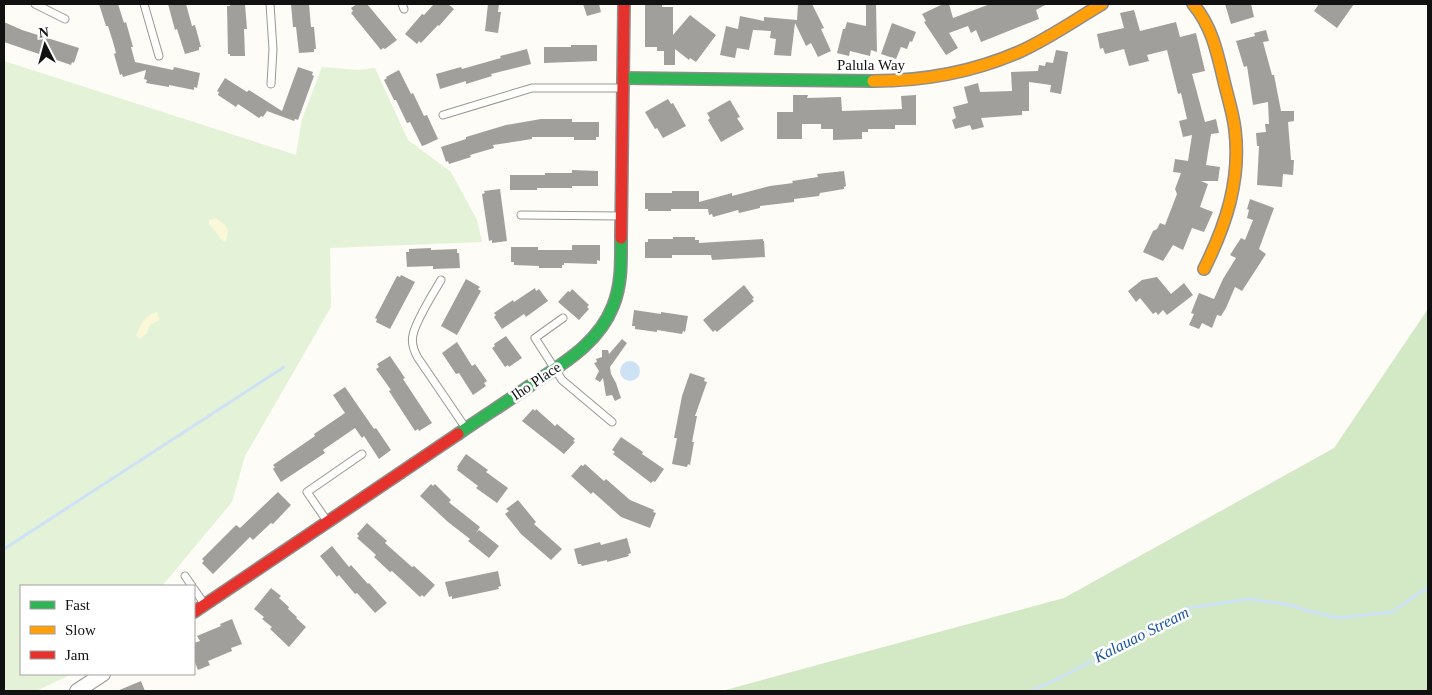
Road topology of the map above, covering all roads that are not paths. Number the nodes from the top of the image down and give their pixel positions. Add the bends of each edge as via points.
1 (36, 4) edge
2 (144, 4) edge
3 (270, 4) edge
4 (624, 4) edge
5 (1102, 4) edge
6 (1193, 4) edge
7 (65, 19) dead end
8 (159, 56) dead end
9 (623, 83) junction
10 (271, 84) dead end
11 (443, 115) dead end
12 (521, 215) dead end
13 (622, 216) junction
14 (1204, 269) dead end
15 (441, 280) dead end
16 (563, 318) dead end
17 (555, 368) junction
18 (612, 422) dead end
19 (466, 428) junction
20 (362, 454) dead end
21 (327, 522) junction
22 (185, 576) dead end
23 (192, 585) edge
24 (195, 590) edge
25 (205, 605) junction
26 (195, 611) edge
27 (101, 675) edge
28 (77, 691) edge

1 - 7 lane
2 - 8 lane
3 - 10 lane
4 - 9 street, Iho Place
5 - 9 street, Palula Way via 1016,53 935,77 896,81
6 - 14 street via 1205,18 1211,32 1236,142 1236,176 1229,210
9 - 11 lane via 532,88
9 - 13 street, Iho Place
12 - 13 lane
13 - 17 street, Iho Place via 620,282 614,307 596,336
15 - 19 lane via 415,328 412,342 418,358
16 - 17 lane via 535,338
17 - 18 lane via 562,380
17 - 19 street, Iho Place
19 - 21 street, Iho Place
20 - 21 lane via 307,492
21 - 25 street, Iho Place
22 - 23 lane
24 - 25 lane
25 - 26 street, Iho Place
27 - 28 street

